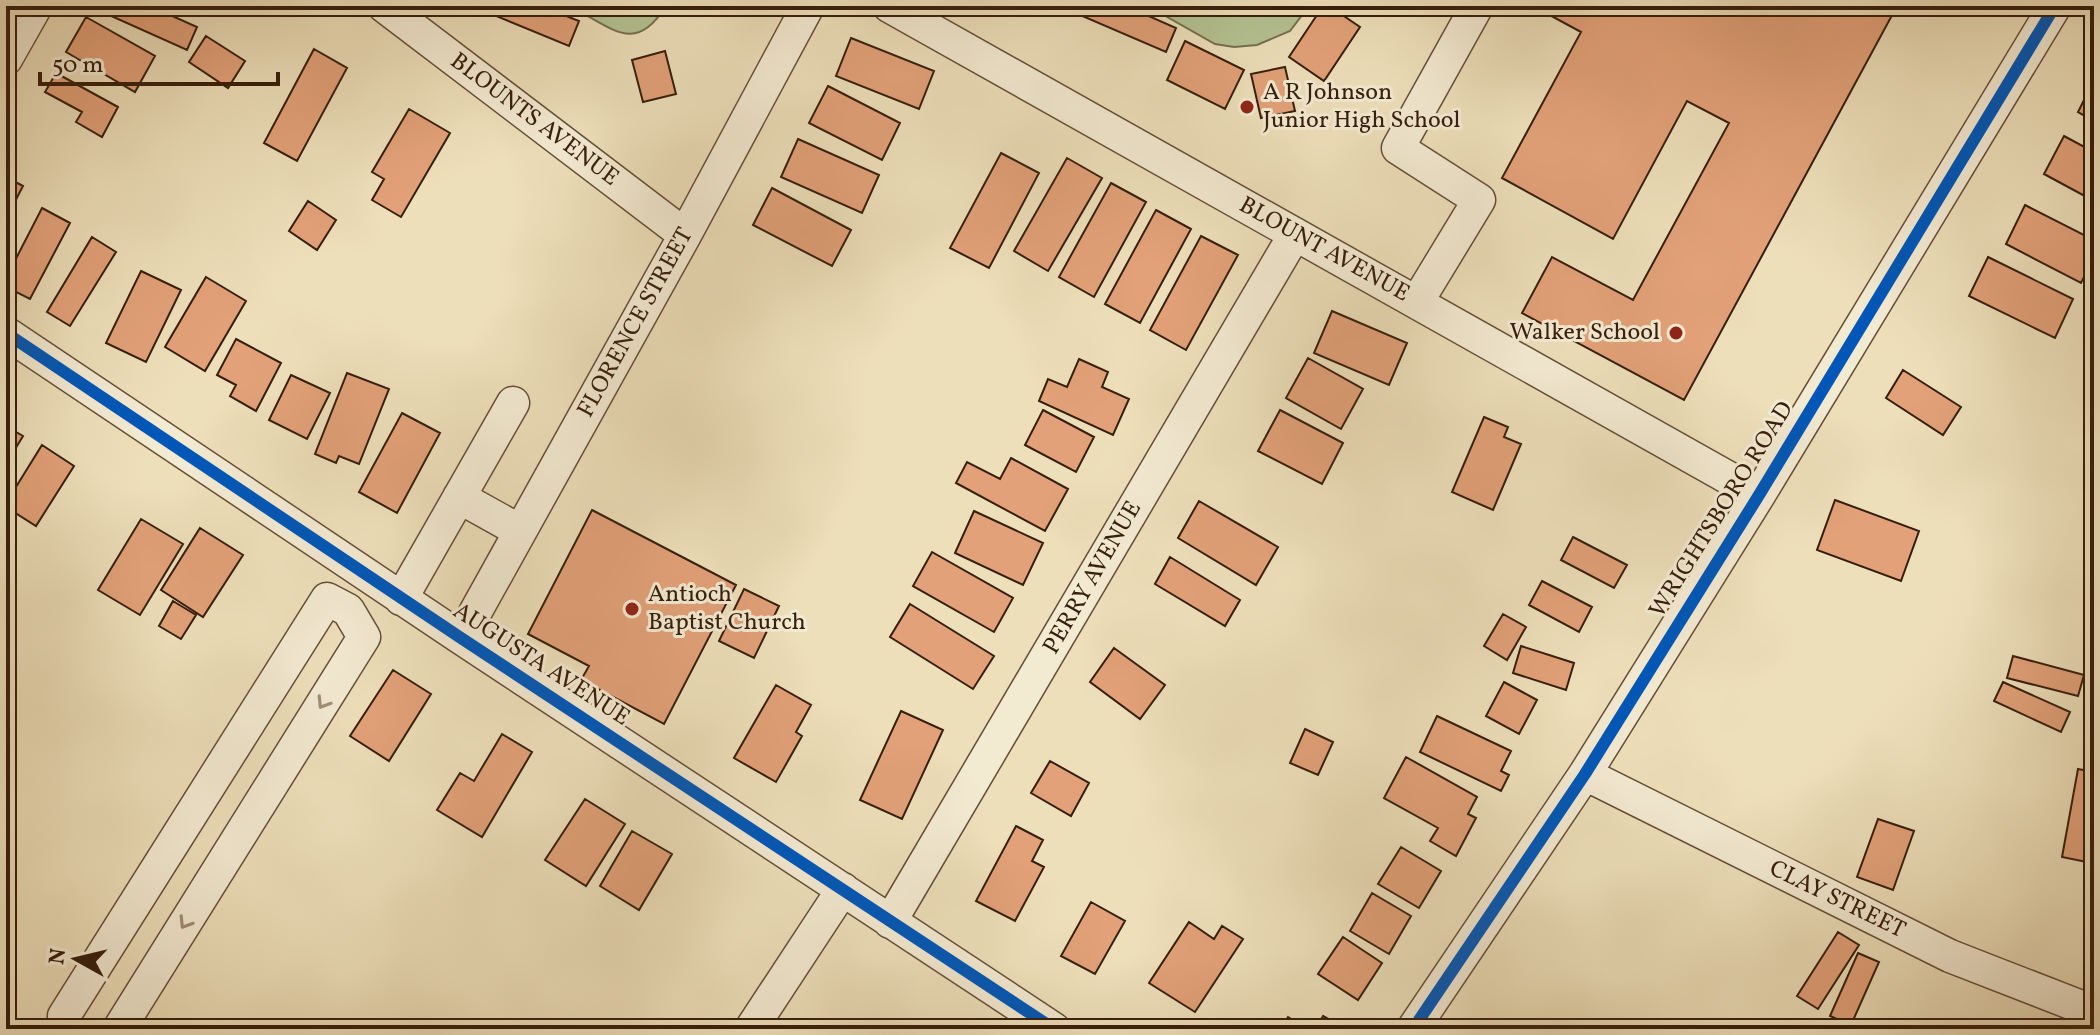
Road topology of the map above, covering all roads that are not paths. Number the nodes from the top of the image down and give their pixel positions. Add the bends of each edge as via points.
1 (36, 6) edge
2 (384, 6) edge
3 (808, 6) edge
4 (889, 6) edge
5 (1477, 6) edge
6 (2055, 6) edge
7 (6, 59) edge
8 (1295, 234) junction
9 (685, 235) junction
10 (1417, 302) junction
11 (6, 333) edge
12 (513, 403) dead end
13 (1759, 495) junction
14 (459, 497) junction
15 (520, 531) junction
16 (368, 576) junction
17 (401, 599) junction
18 (348, 610) junction
19 (461, 638) junction
20 (1585, 774) junction
21 (843, 889) junction
22 (890, 922) junction
23 (2094, 1012) edge
24 (64, 1016) dead end
25 (119, 1029) edge
26 (751, 1029) edge
27 (1054, 1029) edge
28 (1413, 1029) edge

1 - 7 street
2 - 9 street, BLOUNTS AVENUE
3 - 9 street, FLORENCE STREET
4 - 8 street, BLOUNT AVENUE
5 - 10 street via 1398,148 1479,200
6 - 13 street, WRIGHTSBORO ROAD
8 - 10 street, BLOUNT AVENUE
8 - 22 street, PERRY AVENUE
9 - 15 street, FLORENCE STREET
10 - 13 street, BLOUNT AVENUE
11 - 16 street, AUGUSTA AVENUE
12 - 14 street
13 - 20 street, WRIGHTSBORO ROAD
14 - 15 street
14 - 17 street
15 - 19 street, FLORENCE STREET
16 - 17 street, AUGUSTA AVENUE
16 - 18 street
17 - 19 street, AUGUSTA AVENUE
18 - 24 street via 327,599
18 -> 25 street via 364,637
19 - 21 street, AUGUSTA AVENUE
20 - 23 street, CLAY STREET via 1950,956
20 - 28 street, WRIGHTSBORO ROAD
21 - 22 street, AUGUSTA AVENUE
21 - 26 street
22 - 27 street, AUGUSTA AVENUE

